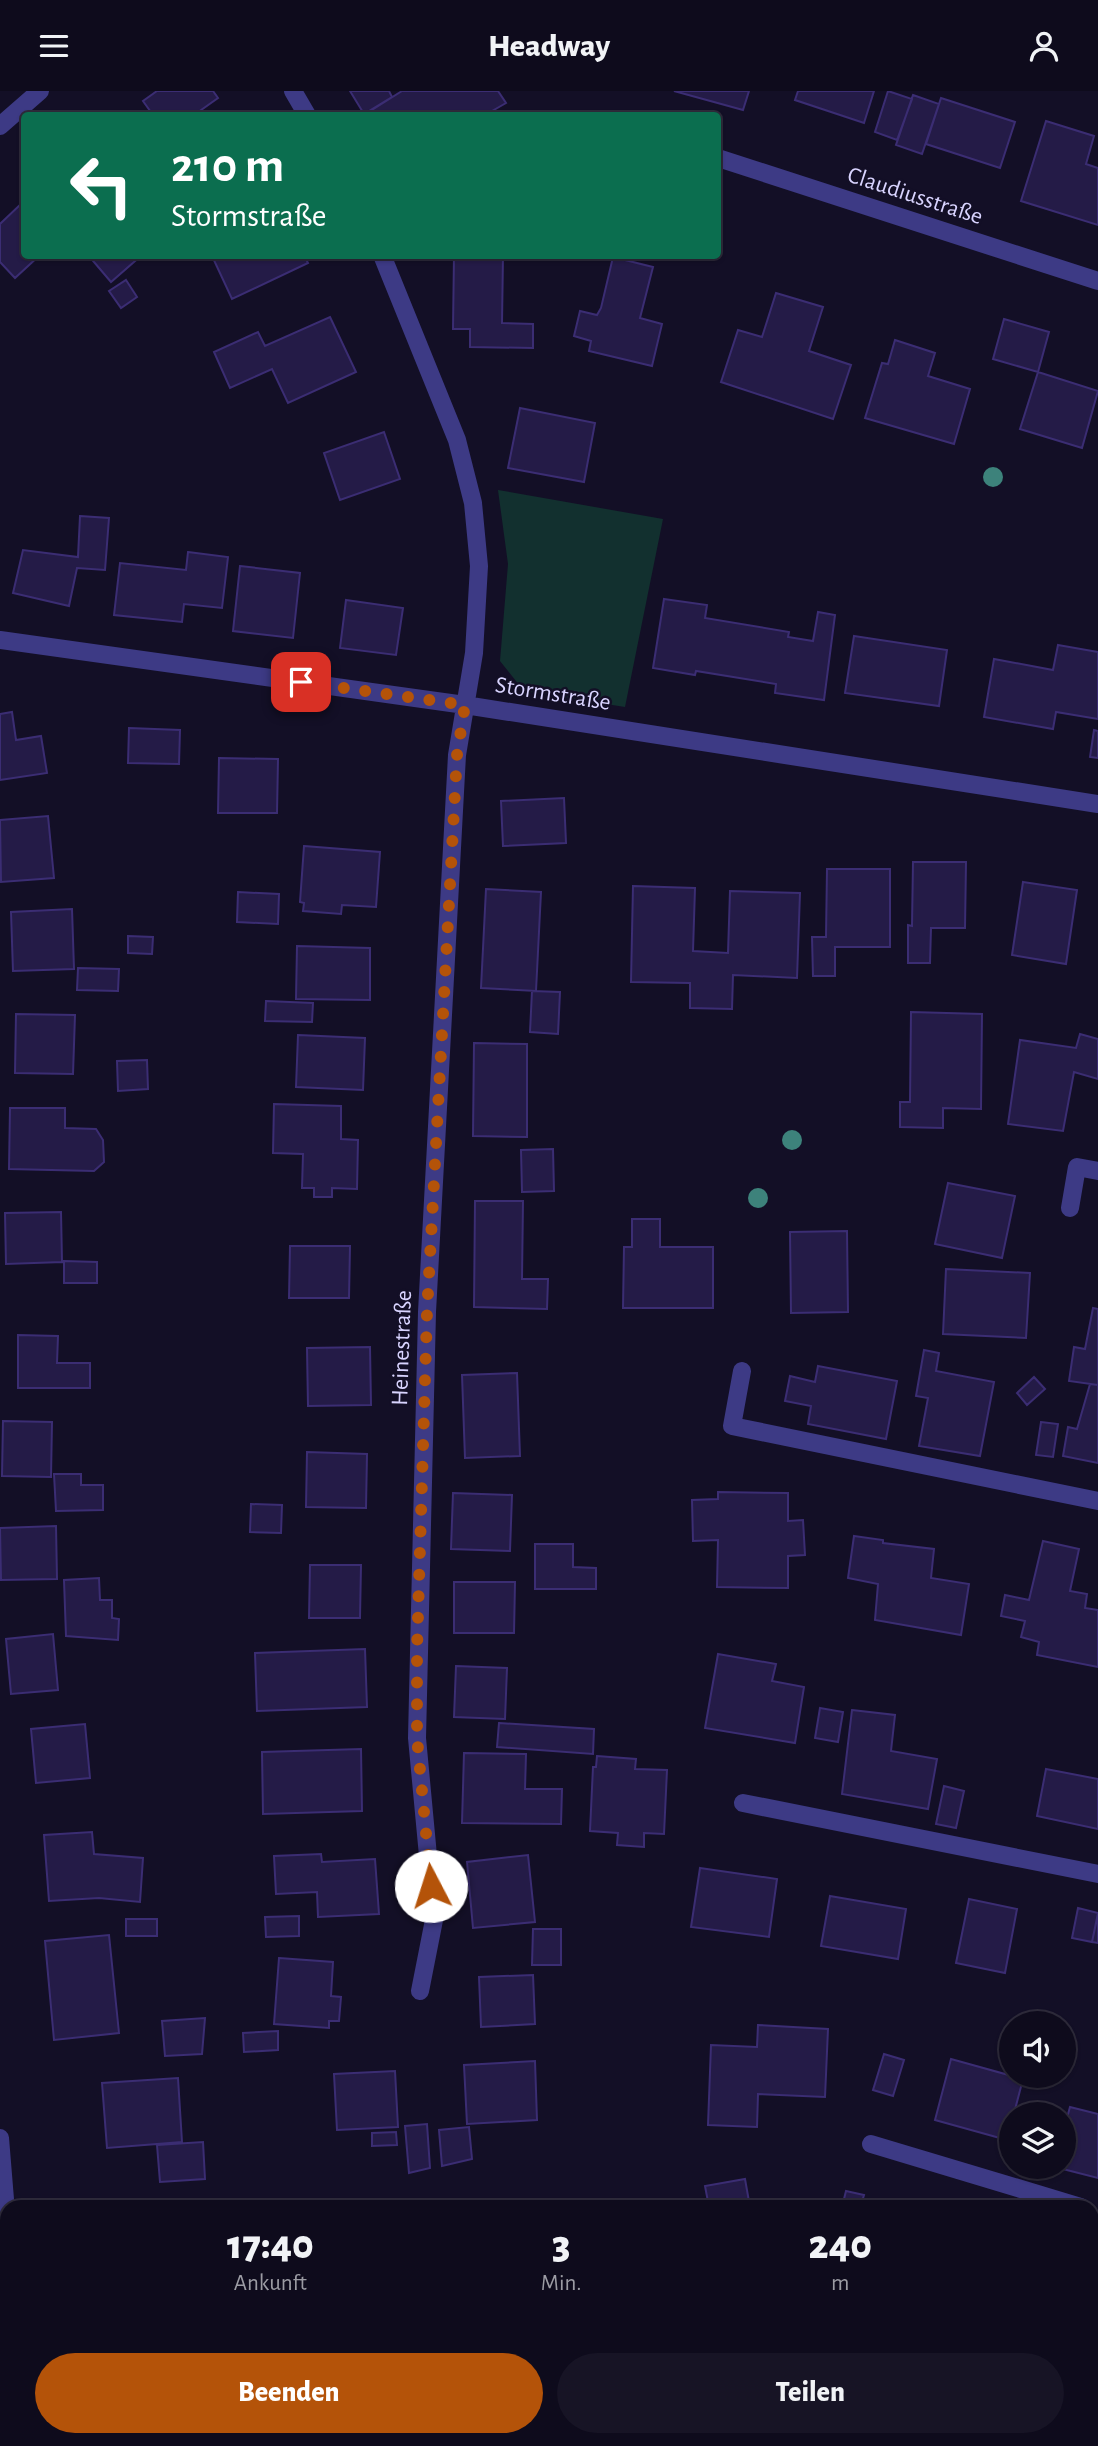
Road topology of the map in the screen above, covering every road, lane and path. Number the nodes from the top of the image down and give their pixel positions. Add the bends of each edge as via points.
1 (40, 91) edge
2 (293, 91) edge
3 (305, 112) edge
4 (0, 126) edge
5 (721, 159) edge
6 (384, 259) edge
7 (1098, 281) edge
8 (0, 640) edge
9 (465, 705) junction
10 (1098, 804) edge
11 (1098, 1171) edge
12 (1070, 1208) dead end
13 (742, 1371) dead end
14 (1098, 1501) edge
15 (743, 1803) dead end
16 (1098, 1874) edge
17 (421, 1991) dead end
18 (0, 2138) edge
19 (871, 2144) dead end
20 (5, 2200) edge
21 (1058, 2200) edge

1 - 4 street
2 - 3 street
5 - 7 street, Claudiusstraße
6 - 9 street, Heinestraße via 457,440 473,503 479,566 474,653
8 - 9 street, Stormstraße
9 - 10 street, Stormstraße
9 - 17 street, Heinestraße via 457,755 427,1312 417,1738 434,1920
11 - 12 street via 1077,1167
13 - 14 street via 732,1426
15 - 16 street
18 - 20 street
19 - 21 street

